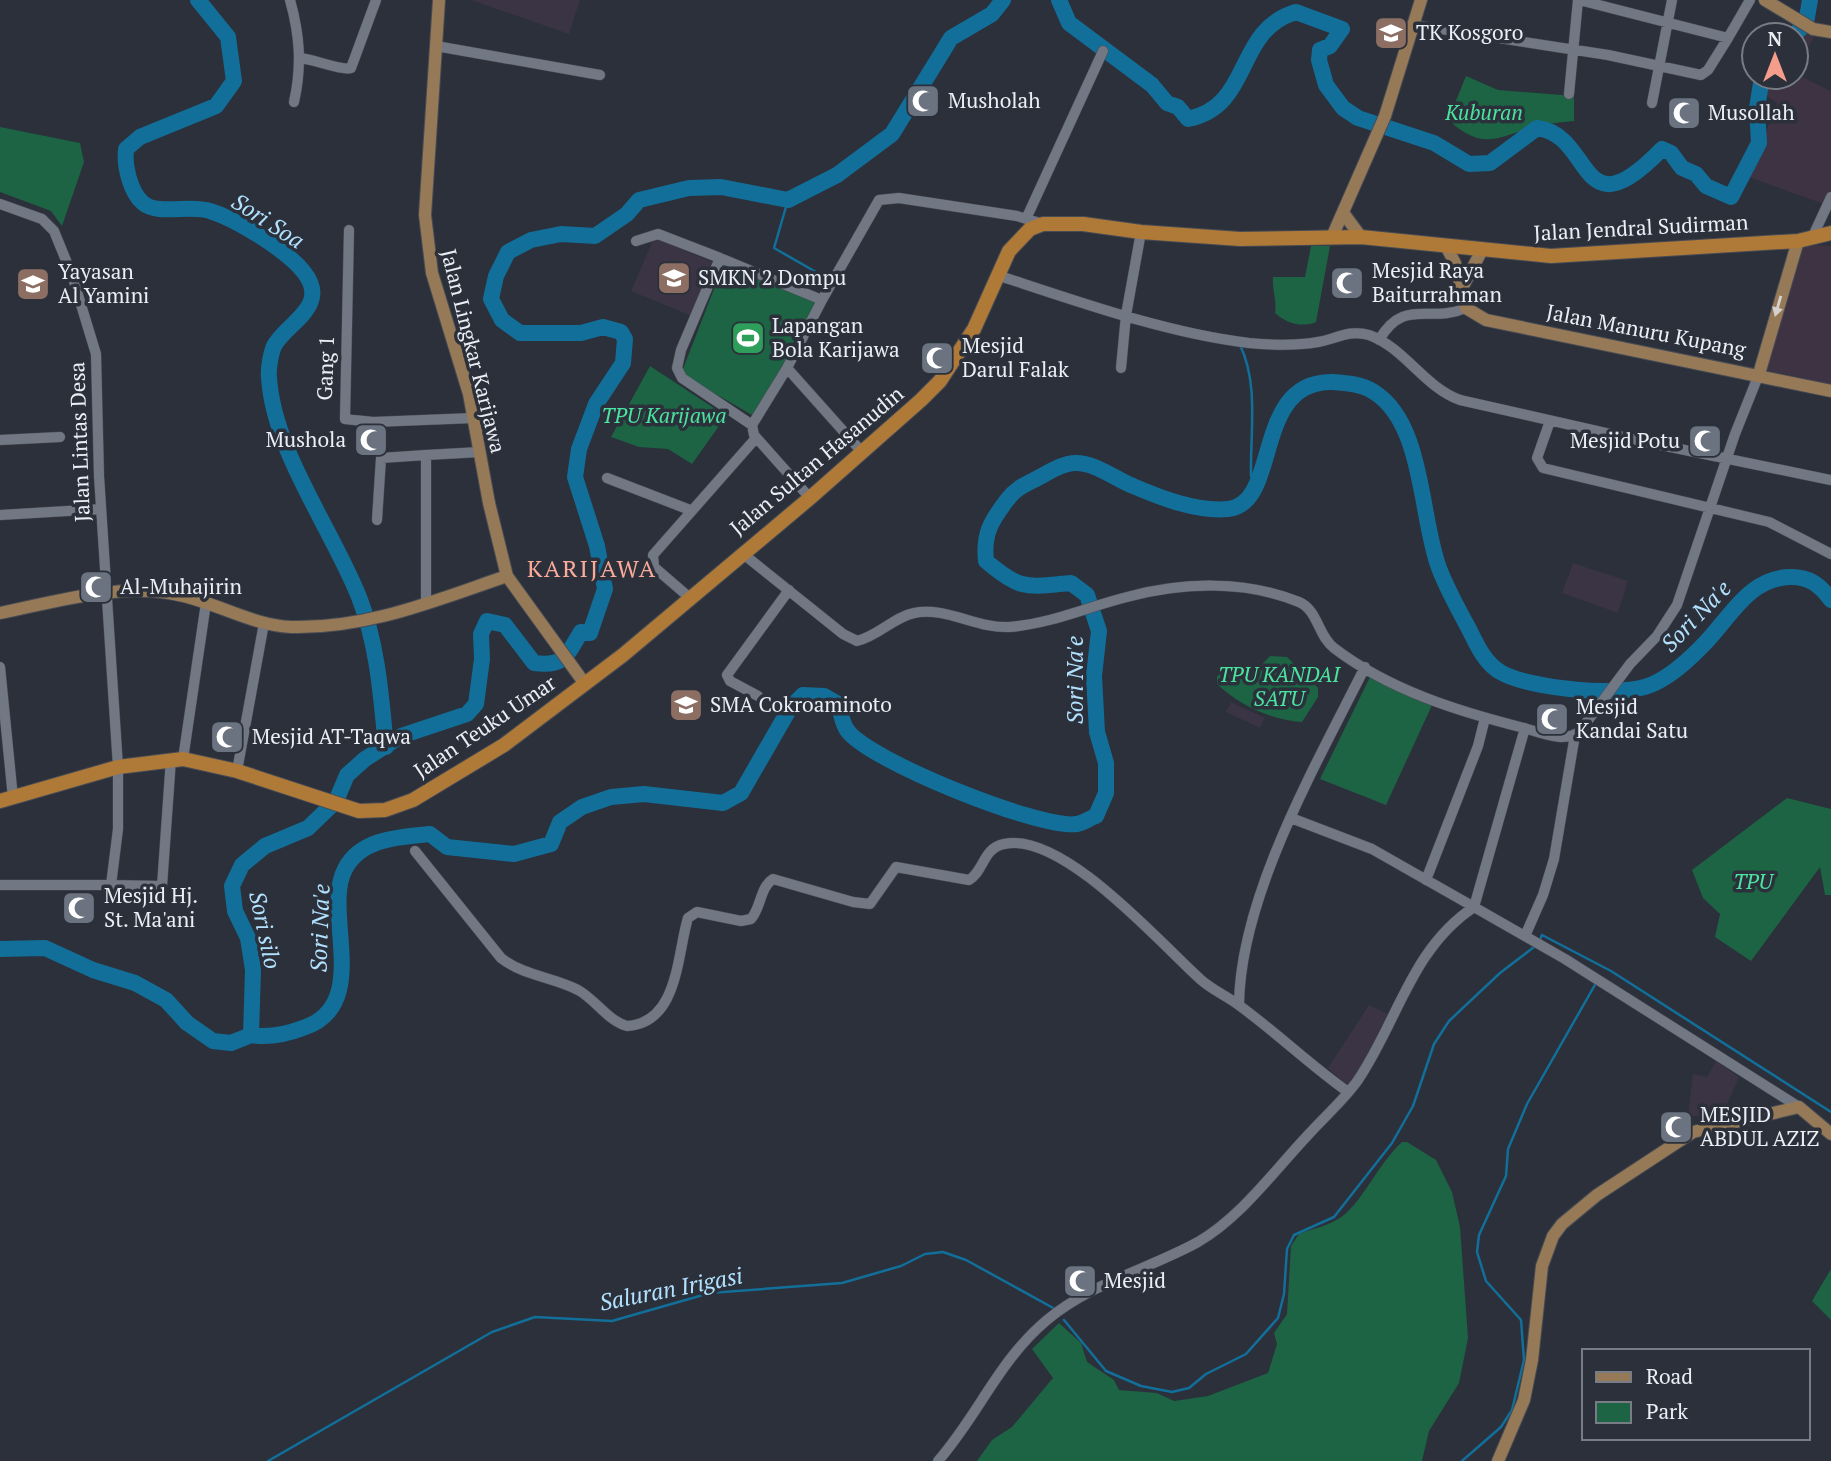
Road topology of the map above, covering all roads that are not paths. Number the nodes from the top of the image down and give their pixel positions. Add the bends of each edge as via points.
1 (290, 0) edge
2 (376, 0) edge
3 (439, 0) edge
4 (1421, 0) edge
5 (1578, 0) edge
6 (1672, 0) edge
7 (1750, 0) edge
8 (1765, 0) edge
9 (1668, 21) junction
10 (1415, 25) junction
11 (1831, 32) edge
12 (1728, 38) junction
13 (436, 46) junction
14 (1571, 50) junction
15 (1103, 51) dead end
16 (300, 58) junction
17 (1658, 65) junction
18 (600, 75) dead end
19 (1569, 94) dead end
20 (294, 102) dead end
21 (1652, 103) dead end
22 (1831, 197) edge
23 (0, 204) edge
24 (1344, 214) junction
25 (1021, 218) junction
26 (1043, 224) junction
27 (349, 230) dead end
28 (1141, 232) junction
29 (1023, 235) junction
30 (1332, 237) junction
31 (1361, 237) junction
32 (1819, 238) edge
33 (636, 241) dead end
34 (1446, 246) junction
35 (1482, 250) junction
36 (720, 258) junction
37 (997, 275) junction
38 (1462, 288) junction
39 (822, 300) junction
40 (1466, 309) junction
41 (1126, 315) junction
42 (1379, 340) junction
43 (787, 368) junction
44 (1121, 368) dead end
45 (1759, 374) junction
46 (1831, 391) edge
47 (474, 418) junction
48 (1550, 421) junction
49 (752, 425) junction
50 (60, 437) dead end
51 (756, 438) junction
52 (0, 440) edge
53 (480, 452) junction
54 (862, 452) junction
55 (426, 455) junction
56 (1728, 459) junction
57 (607, 478) dead end
58 (1831, 480) edge
59 (810, 498) junction
60 (101, 509) junction
61 (1710, 509) junction
62 (690, 510) junction
63 (0, 515) edge
64 (377, 520) dead end
65 (742, 552) junction
66 (1831, 554) edge
67 (507, 576) junction
68 (789, 590) junction
69 (108, 594) junction
70 (690, 598) junction
71 (206, 603) junction
72 (426, 604) junction
73 (0, 613) edge
74 (264, 623) junction
75 (0, 667) edge
76 (1365, 667) junction
77 (585, 684) junction
78 (758, 696) dead end
79 (1485, 719) junction
80 (1525, 728) junction
81 (1575, 735) junction
82 (177, 759) junction
83 (118, 767) junction
84 (237, 771) junction
85 (6, 799) edge
86 (1291, 818) junction
87 (415, 851) dead end
88 (1426, 880) junction
89 (0, 885) edge
90 (111, 885) junction
91 (1475, 907) junction
92 (1525, 936) junction
93 (1238, 1005) junction
94 (1348, 1092) junction
95 (1799, 1107) junction
96 (1831, 1134) edge
97 (938, 1461) edge
98 (1498, 1461) edge

1 - 16 street
2 - 16 street via 351,68
3 - 13 main road, Jalan Lingkar Karijawa
4 - 10 main road
5 - 9 street
5 - 14 street
6 - 9 street
7 - 12 street
8 - 11 main road via 1813,29
9 - 12 street
9 - 17 street
10 - 14 street
10 - 24 main road via 1385,116
12 - 17 street via 1702,75
13 - 18 street
13 - 47 main road, Jalan Lingkar Karijawa via 428,132 427,244 436,293
14 - 17 street
14 - 19 street
15 - 25 street
16 - 20 street
17 - 21 street
22 - 32 street
23 - 60 street, Jalan Lintas Desa via 42,219 54,230 82,305 98,363
24 - 30 main road
24 - 31 main road
25 - 26 street
25 - 29 street
25 - 39 street via 882,198
26 - 28 highway, Jalan Sultan Hasanudin via 1083,223
26 - 29 highway, Jalan Sultan Hasanudin
27 - 47 street, Gang 1 via 345,419
28 - 30 highway, Jalan Sultan Hasanudin via 1240,239
28 - 41 street
29 - 37 highway, Jalan Sultan Hasanudin
30 - 31 highway, Jalan Sultan Hasanudin
31 - 34 highway, Jalan Jendral Sudirman
32 - 35 highway, Jalan Jendral Sudirman via 1551,256
32 -> 45 main road, Jalan Manuru Kupang
33 - 36 street via 658,234
34 - 35 highway, Jalan Jendral Sudirman
34 - 38 main road
35 - 38 main road
36 - 39 street
36 - 49 street via 677,368 682,378
37 - 41 street
37 - 54 highway, Jalan Sultan Hasanudin via 974,329 940,381
38 - 40 main road
39 - 43 street
40 - 42 street via 1400,315 1387,324
40 - 45 main road, Jalan Manuru Kupang via 1502,324
41 - 42 street via 1247,342 1316,343 1359,333
41 - 44 street
42 - 48 street via 1448,396
43 - 49 street
43 - 54 street
45 - 46 main road
45 - 56 street
47 - 53 main road, Jalan Lingkar Karijawa
48 - 56 street
48 - 61 street via 1537,458 1544,468
49 - 51 street
50 - 52 street
51 - 59 street
51 - 62 street
53 - 55 street
53 - 67 main road, Jalan Lingkar Karijawa
54 - 59 highway, Jalan Sultan Hasanudin
55 - 64 street via 380,458
55 - 72 street
56 - 58 street
56 - 61 street
57 - 62 street
59 - 65 highway, Jalan Sultan Hasanudin
60 - 63 street
60 - 69 street, Jalan Lintas Desa
61 - 66 street via 1783,528
61 - 81 street via 1677,605
62 - 70 street via 652,558 654,567
65 - 68 street
65 - 70 highway, Jalan Sultan Hasanudin
67 - 72 main road
67 - 77 main road, Jalan Lingkar Karijawa
68 - 76 street via 858,641 921,612 1004,627 1047,621 1128,596 1232,586 1276,595 1310,609 1329,643
68 - 78 street via 727,675
69 - 71 main road via 153,591
69 - 73 main road
69 - 83 street, Jalan Lintas Desa
70 - 77 highway, Jalan Sultan Hasanudin
71 - 74 main road
71 - 82 street
72 - 74 main road via 349,624 294,627
74 - 84 street
75 - 85 street
76 - 79 street via 1437,703
76 - 86 street
77 - 84 highway, Jalan Teuku Umar via 481,760 413,800 375,811 340,806
79 - 80 street
79 - 88 street
80 - 81 street via 1556,736
80 - 91 street
81 - 92 street via 1554,859
82 - 83 highway, Jalan Teuku Umar
82 - 84 highway, Jalan Teuku Umar
82 - 90 street via 162,886
83 - 85 highway, Jalan Teuku Umar
83 - 90 street, Jalan Lintas Desa via 118,829
86 - 88 street via 1372,849
86 - 93 street via 1259,901 1241,971
87 - 93 street via 501,958 520,970 578,990 627,1026 646,1020 667,998 688,918 697,912 751,919 765,887 774,879 870,904 896,867 969,880 992,849 1013,843 1032,845 1068,863 1157,936 1201,980
88 - 91 street
89 - 90 street
91 - 92 street
91 - 94 street via 1447,928 1426,954
92 - 95 street
93 - 94 street
94 - 97 street via 1215,1230 1062,1309 1022,1342
95 - 96 main road
95 - 98 main road via 1693,1132 1597,1195 1562,1224 1542,1266 1524,1400

